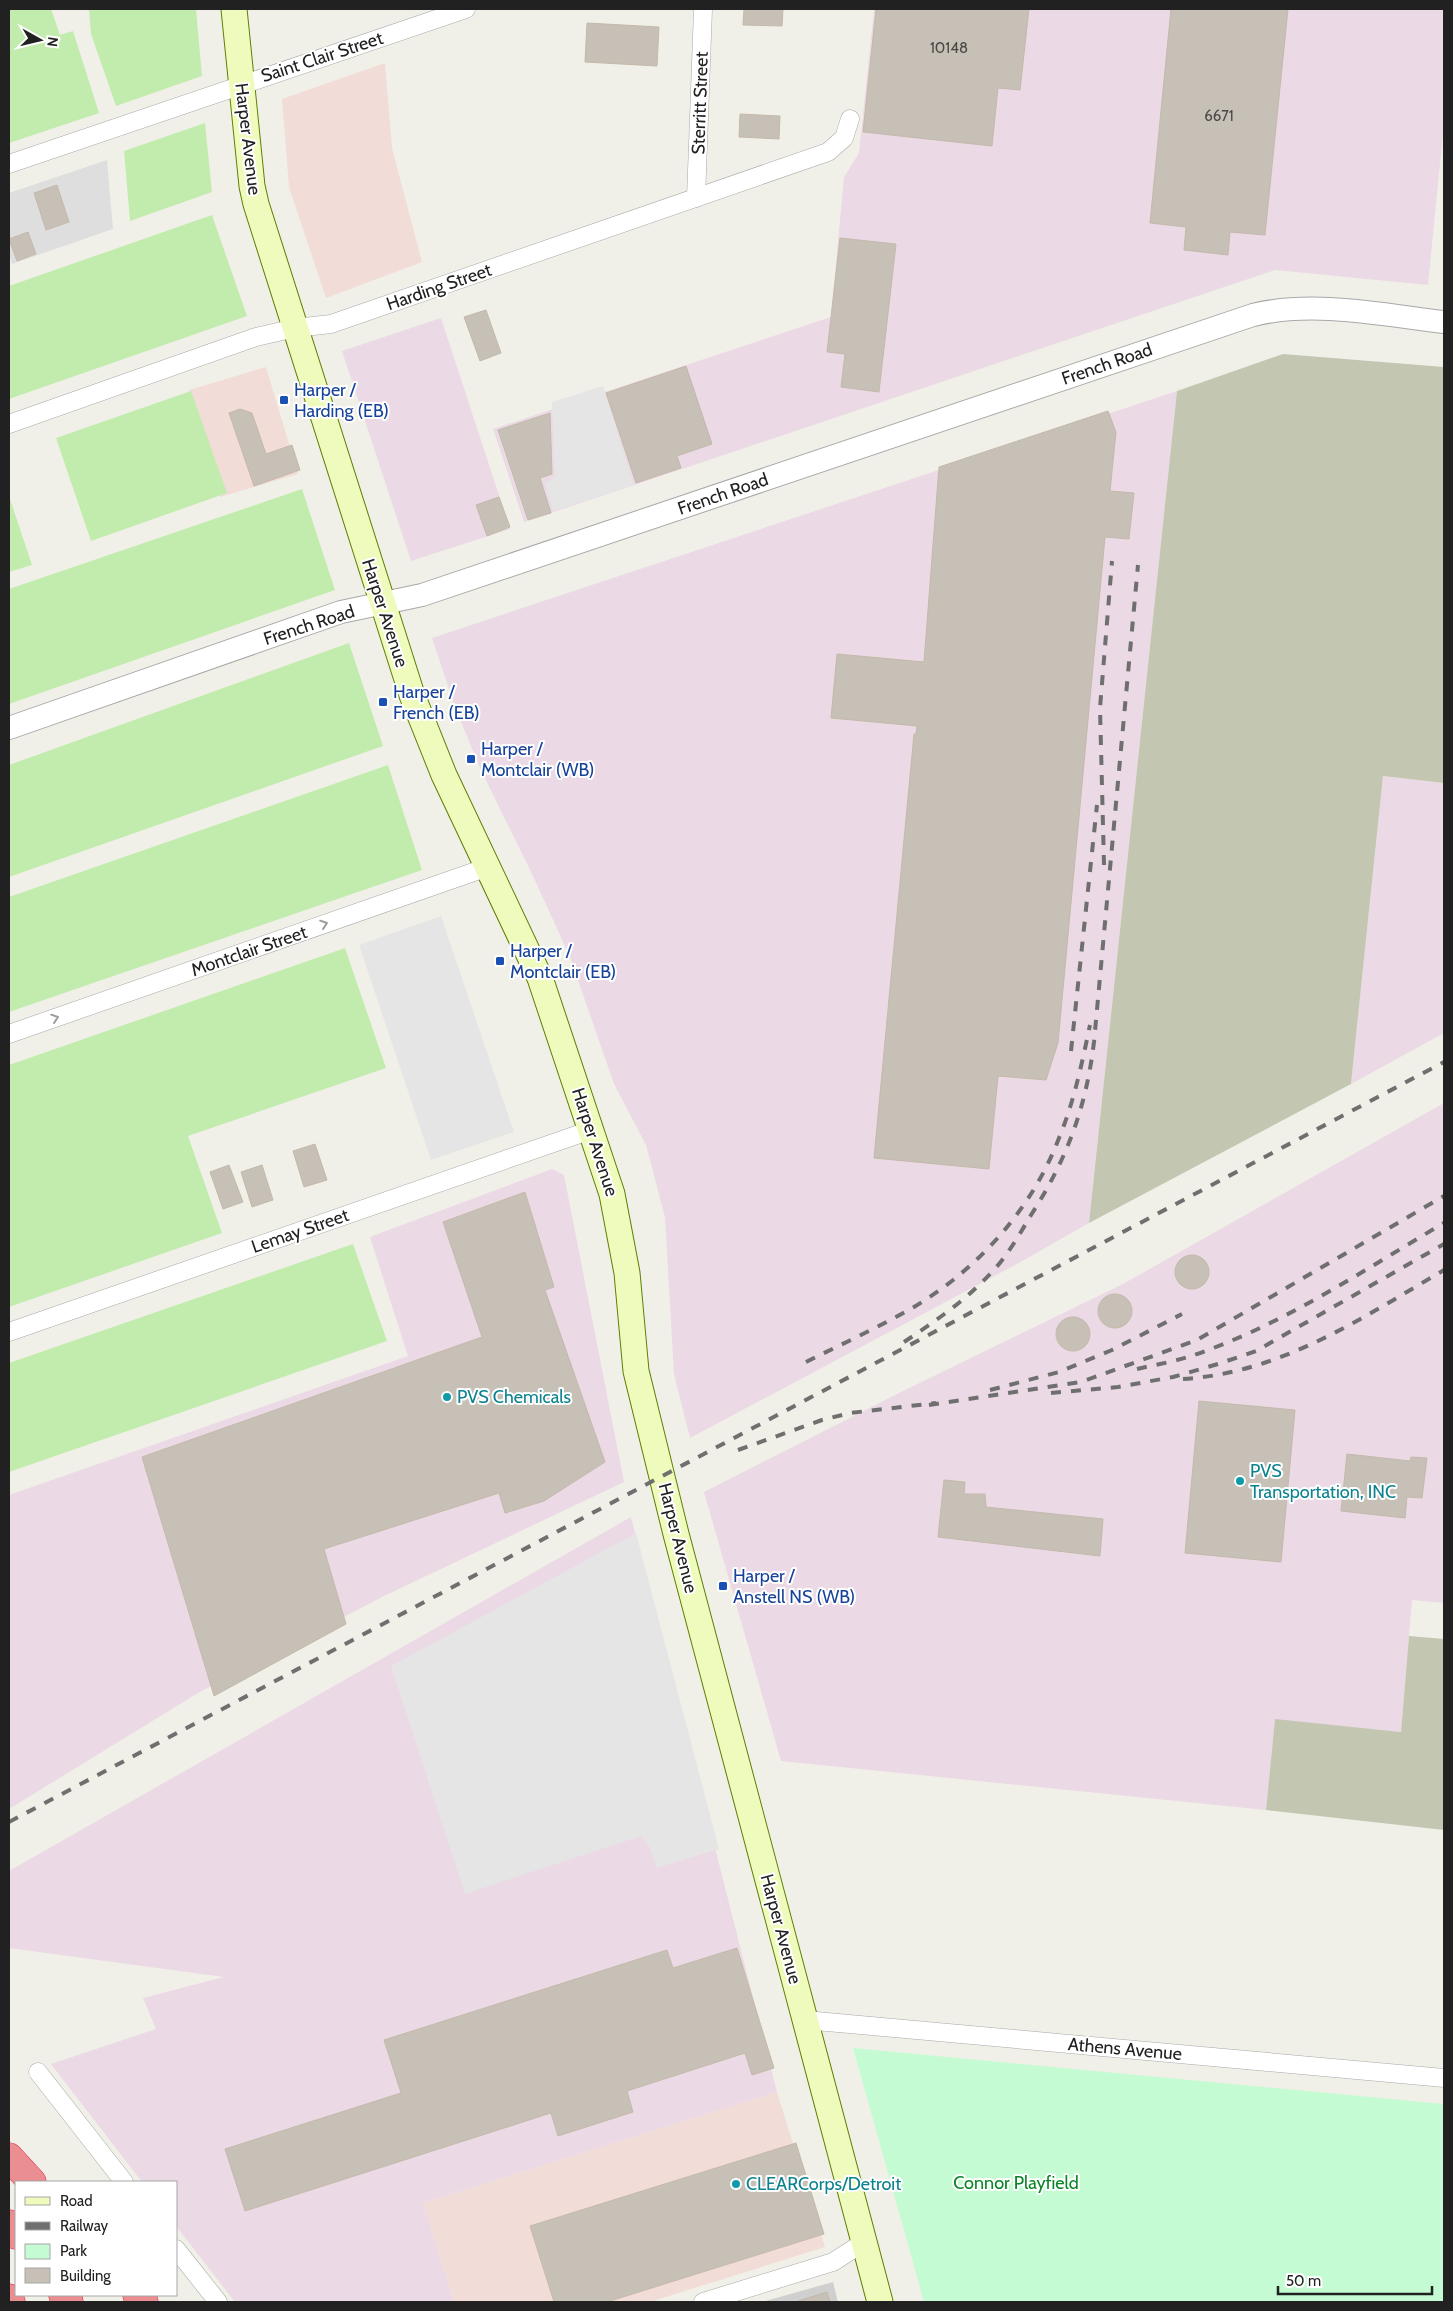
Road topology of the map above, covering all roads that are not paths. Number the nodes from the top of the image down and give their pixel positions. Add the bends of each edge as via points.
1 (234, 9) edge
2 (466, 9) edge
3 (703, 9) edge
4 (241, 84) junction
5 (850, 119) dead end
6 (9, 164) edge
7 (696, 198) junction
8 (1444, 322) edge
9 (295, 328) junction
10 (9, 424) edge
11 (382, 603) junction
12 (9, 728) edge
13 (488, 867) junction
14 (9, 1034) edge
15 (591, 1130) junction
16 (9, 1332) edge
17 (805, 2020) junction
18 (38, 2072) dead end
19 (1444, 2078) edge
20 (9, 2157) edge
21 (31, 2181) edge
22 (123, 2181) edge
23 (864, 2242) junction
24 (178, 2252) edge
25 (9, 2298) edge
26 (12, 2302) edge
27 (218, 2302) edge
28 (703, 2302) edge
29 (880, 2302) edge

1 - 4 main road, Harper Avenue
2 - 4 street, Saint Clair Street
3 - 7 street, Sterritt Street
4 - 6 street, Saint Clair Street
4 - 9 main road, Harper Avenue via 252,186
5 - 7 street, Harding Street via 844,138 828,152
7 - 9 street, Harding Street via 331,324
8 - 11 street, French Road via 1316,308 1293,308 1253,315 422,595
9 - 10 street, Harding Street via 256,337
9 - 11 main road, Harper Avenue
11 - 12 street, French Road via 341,612
11 - 13 main road, Harper Avenue via 426,734
14 -> 13 street, Montclair Street
13 - 15 main road, Harper Avenue via 540,978
15 - 16 street, Lemay Street
15 - 17 main road, Harper Avenue via 620,1228 636,1371
17 - 19 street, Athens Avenue
17 - 23 main road, Harper Avenue
18 - 22 street
20 - 21 highway
23 - 28 street via 833,2262
23 - 29 main road, Harper Avenue
24 - 27 street
25 - 26 highway

